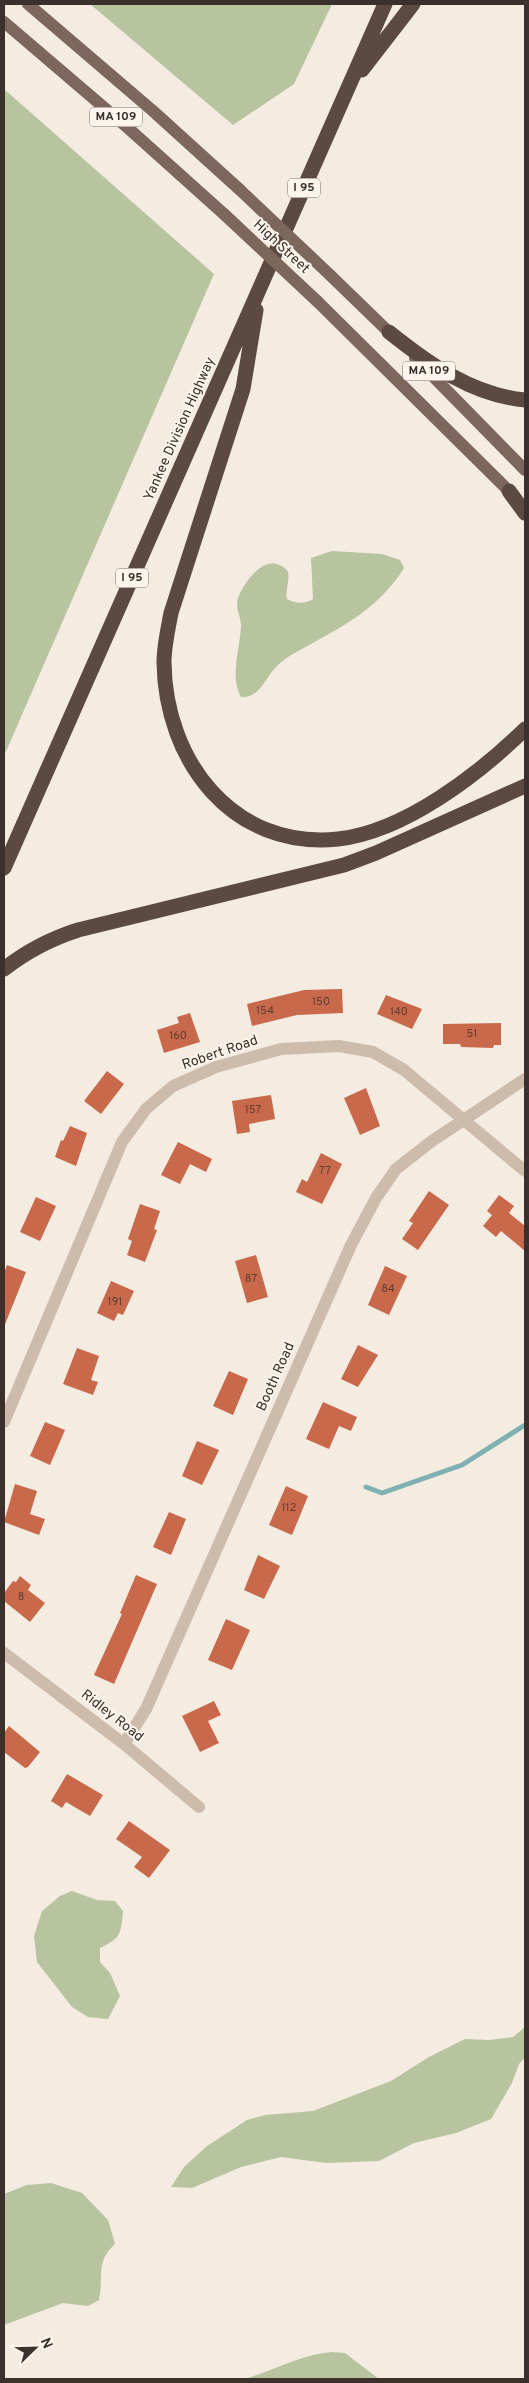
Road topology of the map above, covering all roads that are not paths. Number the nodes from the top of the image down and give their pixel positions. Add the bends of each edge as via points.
1 (28, 4) edge
2 (385, 4) edge
3 (413, 4) edge
4 (4, 22) edge
5 (347, 89) junction
6 (260, 288) junction
7 (389, 332) junction
8 (525, 400) edge
9 (525, 470) edge
10 (509, 491) junction
11 (525, 508) edge
12 (525, 513) edge
13 (525, 729) edge
14 (525, 786) edge
15 (4, 868) edge
16 (4, 969) edge
17 (525, 1079) edge
18 (464, 1120) junction
19 (525, 1171) edge
20 (4, 1422) edge
21 (4, 1652) edge
22 (124, 1744) junction
23 (199, 1807) dead end

1 - 7 main road, High Street / MA 109, bridge via 239,189
2 - 5 highway, Yankee Division Highway / I 95
3 - 5 highway
4 - 10 main road, High Street / MA 109, bridge via 225,215
5 - 6 highway, Yankee Division Highway / I 95
6 - 13 highway via 243,389 171,614 165,646 166,692 172,720 196,772 225,805 259,826 297,838 338,838 378,829 438,798
6 - 15 highway, Yankee Division Highway / I 95
7 - 8 highway via 458,380 486,392
7 - 9 main road, High Street / MA 109
10 - 11 main road, High Street / MA 109
10 - 12 highway
14 - 16 highway via 344,865 78,930 44,943
17 - 18 street, Booth Road
18 - 19 street, Robert Road
18 - 20 street, Robert Road via 404,1070 373,1052 339,1046 280,1049 216,1068 173,1086 146,1109 122,1142
18 - 22 street, Booth Road via 396,1169 376,1198 351,1245 146,1709
21 - 22 street, Ridley Road
22 - 23 street, Ridley Road

